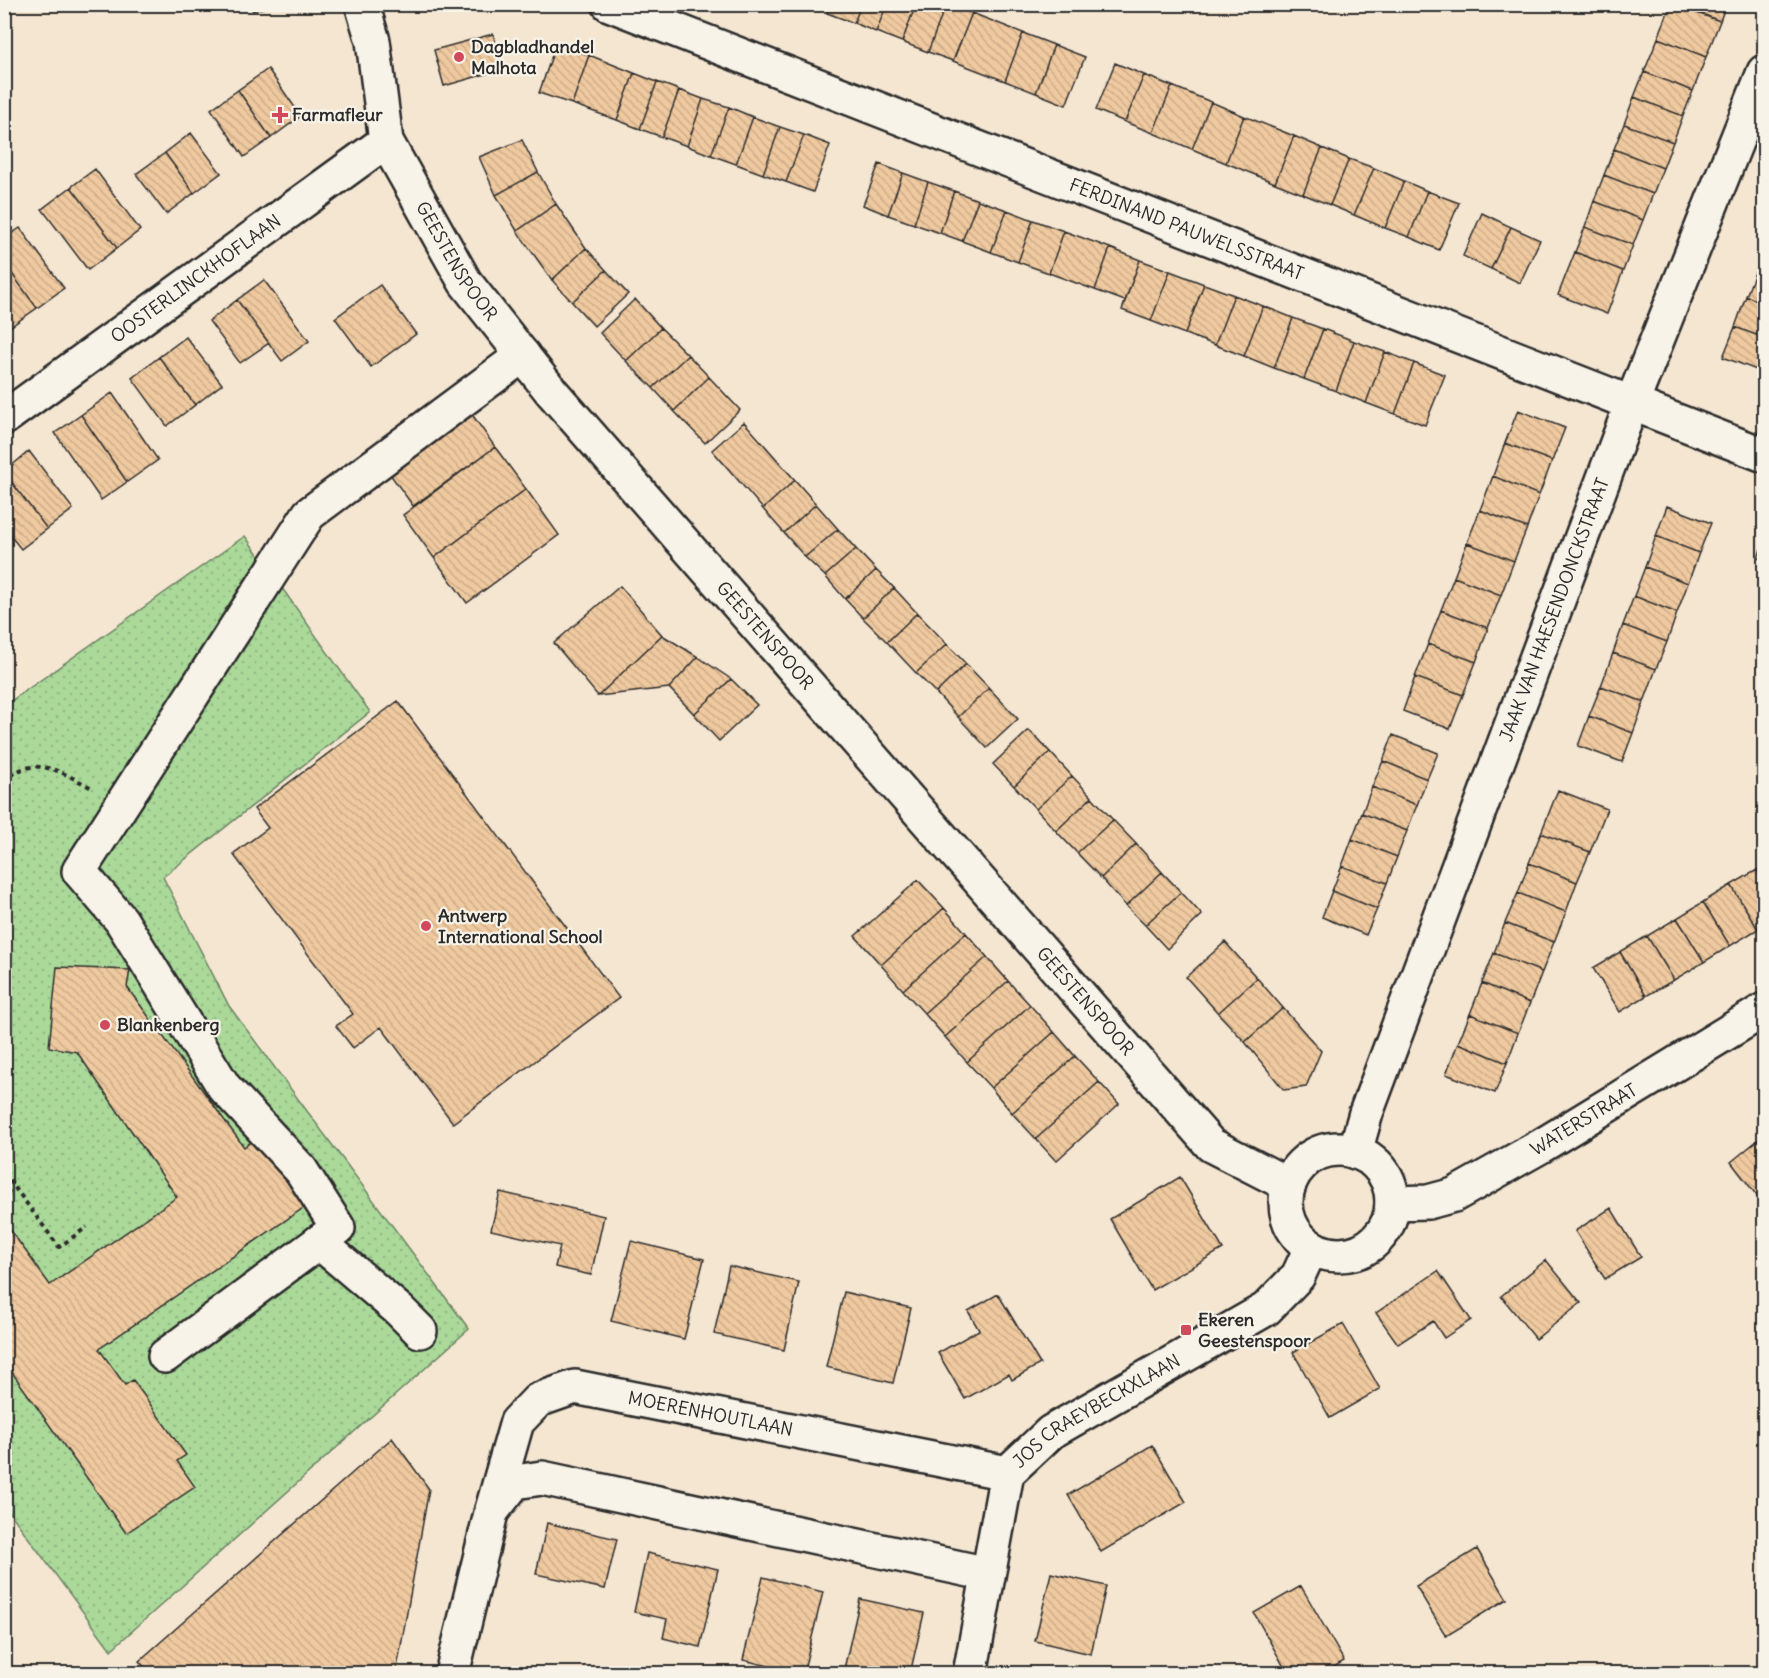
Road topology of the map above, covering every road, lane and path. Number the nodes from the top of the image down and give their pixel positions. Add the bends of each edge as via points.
1 (609, 4) edge
2 (365, 6) edge
3 (1764, 72) edge
4 (386, 141) junction
5 (523, 355) junction
6 (1632, 402) junction
7 (4, 418) edge
8 (1764, 455) edge
9 (4, 781) edge
10 (121, 805) junction
11 (1764, 1010) edge
12 (1355, 1152) junction
13 (4, 1173) edge
14 (1289, 1185) junction
15 (1392, 1203) junction
16 (87, 1227) dead end
17 (319, 1242) junction
18 (1311, 1248) junction
19 (420, 1331) dead end
20 (165, 1356) dead end
21 (1007, 1473) junction
22 (491, 1513) junction
23 (988, 1574) junction
24 (452, 1674) edge
25 (970, 1674) edge

1 - 6 street, FERDINAND PAUWELSSTRAAT
2 - 4 street, GEESTENSPOOR
3 - 6 street, JAAK VAN HAESENDONCKSTRAAT
4 - 5 street, GEESTENSPOOR via 465,282
4 - 7 street, OOSTERLINCKHOFLAAN
5 - 10 street via 309,514
5 - 14 street, GEESTENSPOOR via 558,400 1211,1145
6 - 8 street, FERDINAND PAUWELSSTRAAT
6 - 12 street, JAAK VAN HAESENDONCKSTRAAT via 1366,1113
9 - 10 path via 27,766 42,766
10 - 17 street via 79,871 121,920 224,1087 301,1170 338,1228
11 - 15 street, WATERSTRAAT via 1454,1195 1428,1202
12 - 14 street via 1333,1150 1306,1160
12 - 15 street via 1371,1158 1382,1172 1390,1186
13 - 16 path via 59,1247
14 - 18 street via 1289,1220 1300,1239
15 - 18 street via 1391,1218 1365,1250 1337,1254
17 - 19 street
17 - 20 street
18 - 21 street, JOS CRAEYBECKXLAAN via 1298,1276 1266,1309 1051,1432
21 - 22 street, MOERENHOUTLAAN via 575,1387 538,1400 517,1422
21 - 23 street, JOS CRAEYBECKXLAAN
22 - 23 street, MOERENHOUTLAAN via 515,1482 542,1478
22 - 24 street, MOERENHOUTLAAN
23 - 25 street, JOS CRAEYBECKXLAAN

